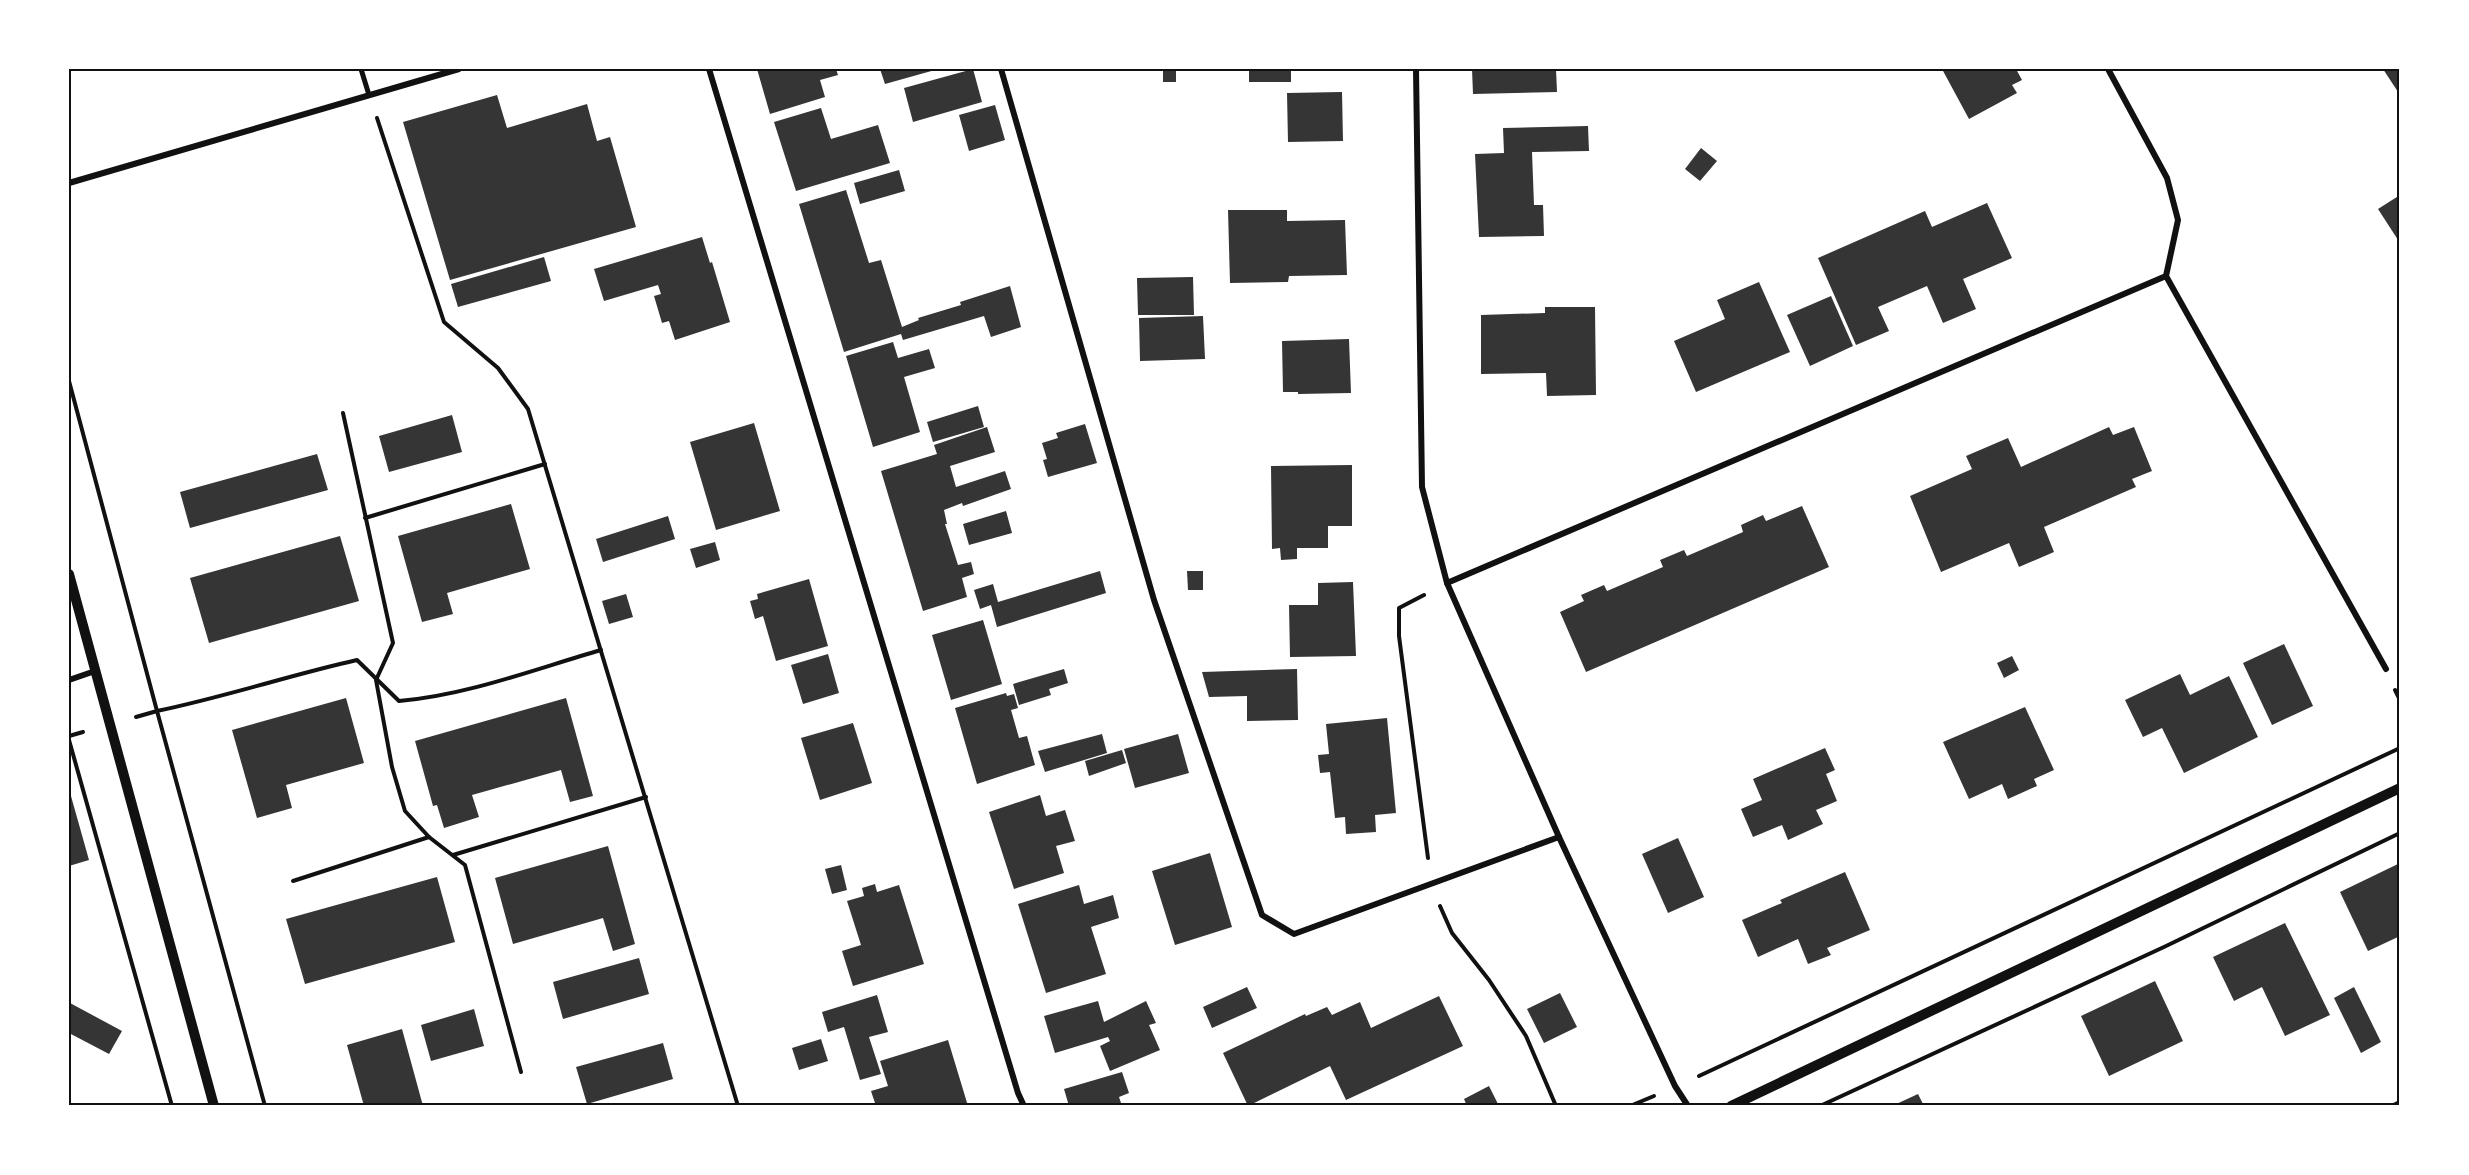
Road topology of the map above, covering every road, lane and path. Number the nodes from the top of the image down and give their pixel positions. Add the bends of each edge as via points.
1 (361, 69) edge
2 (459, 69) edge
3 (710, 69) edge
4 (1001, 69) edge
5 (1416, 69) edge
6 (2108, 69) edge
7 (369, 95) junction
8 (69, 183) edge
9 (2166, 276) junction
10 (69, 381) edge
11 (343, 413) dead end
12 (545, 464) junction
13 (365, 518) junction
14 (69, 574) edge
15 (1447, 583) junction
16 (601, 650) junction
17 (2386, 669) dead end
18 (95, 671) junction
19 (69, 680) edge
20 (376, 680) junction
21 (157, 711) junction
22 (110, 724) junction
23 (69, 736) edge
24 (69, 741) edge
25 (2400, 748) edge
26 (2400, 788) edge
27 (646, 797) junction
28 (2400, 833) edge
29 (429, 837) junction
30 (1559, 837) junction
31 (452, 856) junction
32 (293, 881) dead end
33 (1431, 885) junction
34 (521, 1072) dead end
35 (1675, 1086) junction
36 (2400, 1103) edge
37 (172, 1106) edge
38 (214, 1106) edge
39 (266, 1106) edge
40 (738, 1106) edge
41 (1024, 1106) edge
42 (1556, 1106) edge
43 (1630, 1106) edge
44 (1688, 1106) edge
45 (1731, 1106) edge
46 (1820, 1106) edge
47 (2394, 1106) edge

1 - 7 street
2 - 7 street
3 - 41 street
4 - 33 street via 1154,600 1262,915 1294,934
5 - 15 street via 1422,487
6 - 9 street via 2167,178 2178,220
7 - 8 street
7 - 12 path via 444,322 498,368 528,409
9 - 15 street
9 - 17 street
10 - 21 path
11 - 13 path
12 - 13 path
12 - 16 path
13 - 20 path via 393,643
14 - 18 street
15 - 30 street
15 - 33 path via 1399,608 1399,636
16 - 20 path via 424,699 399,701
16 - 27 path
18 - 19 street
18 - 22 street
20 - 21 path via 357,660
20 - 29 path via 405,811
21 - 22 path
21 - 39 path
22 - 23 path
22 - 38 street
24 - 37 path
25 - 35 path
26 - 45 street
27 - 31 path
27 - 40 path
28 - 46 path
29 - 31 path
29 - 32 path
30 - 33 street
30 - 35 street
31 - 34 path via 465,865
33 - 42 path via 1452,933 1526,1036
35 - 43 path
35 - 44 street
36 - 47 street

